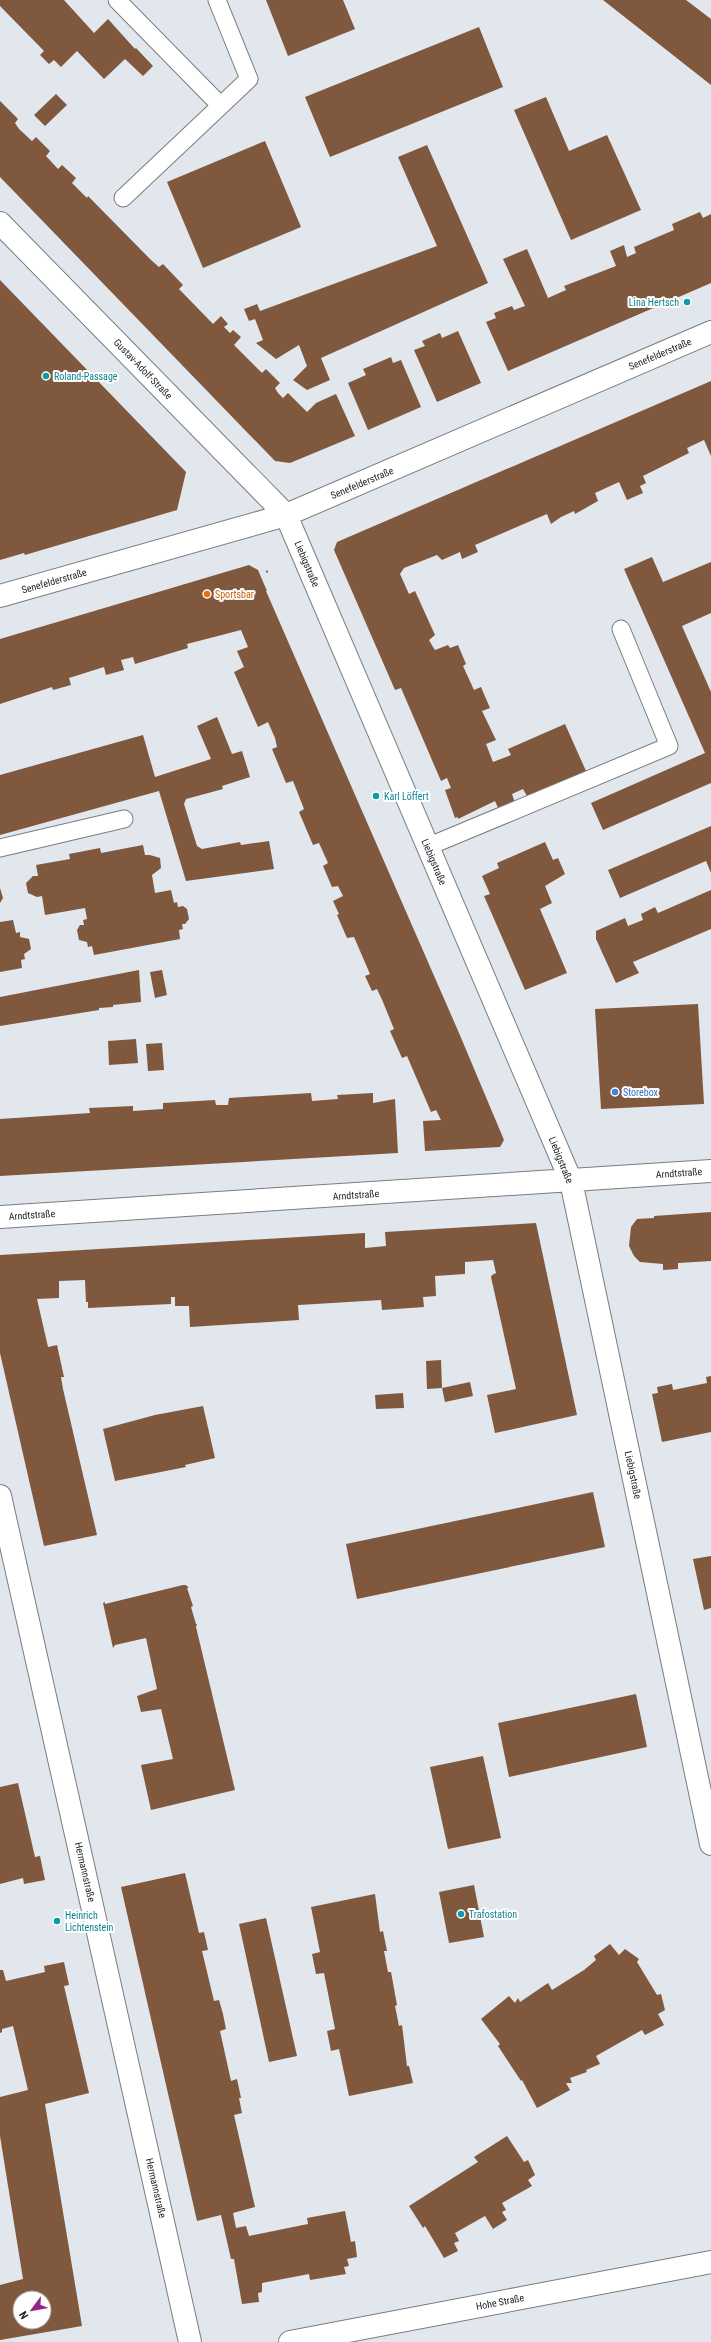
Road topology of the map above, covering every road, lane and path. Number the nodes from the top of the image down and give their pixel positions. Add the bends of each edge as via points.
1 (117, 0) edge
2 (218, 0) edge
3 (220, 105) junction
4 (123, 198) dead end
5 (0, 223) edge
6 (711, 332) edge
7 (286, 515) junction
8 (270, 570) dead end
9 (266, 572) dead end
10 (0, 596) edge
11 (621, 629) dead end
12 (124, 819) dead end
13 (427, 847) junction
14 (0, 848) edge
15 (711, 1171) edge
16 (571, 1181) junction
17 (0, 1217) edge
18 (0, 1496) edge
19 (711, 1844) edge
20 (711, 2262) edge
21 (190, 2342) edge
22 (290, 2342) edge

1 - 3 lane
2 - 3 lane via 249,79
3 - 4 lane
5 - 7 street, Gustav-Adolf-Straße
6 - 7 street, Senefelderstraße
7 - 10 street, Senefelderstraße
7 - 13 street, Liebigstraße
8 - 9 path
11 - 13 lane via 669,746
12 - 14 lane
13 - 16 street, Liebigstraße
15 - 16 street, Arndtstraße
16 - 17 street, Arndtstraße
16 - 19 street, Liebigstraße
18 - 21 street, Hermannstraße
20 - 22 street, Hohe Straße

